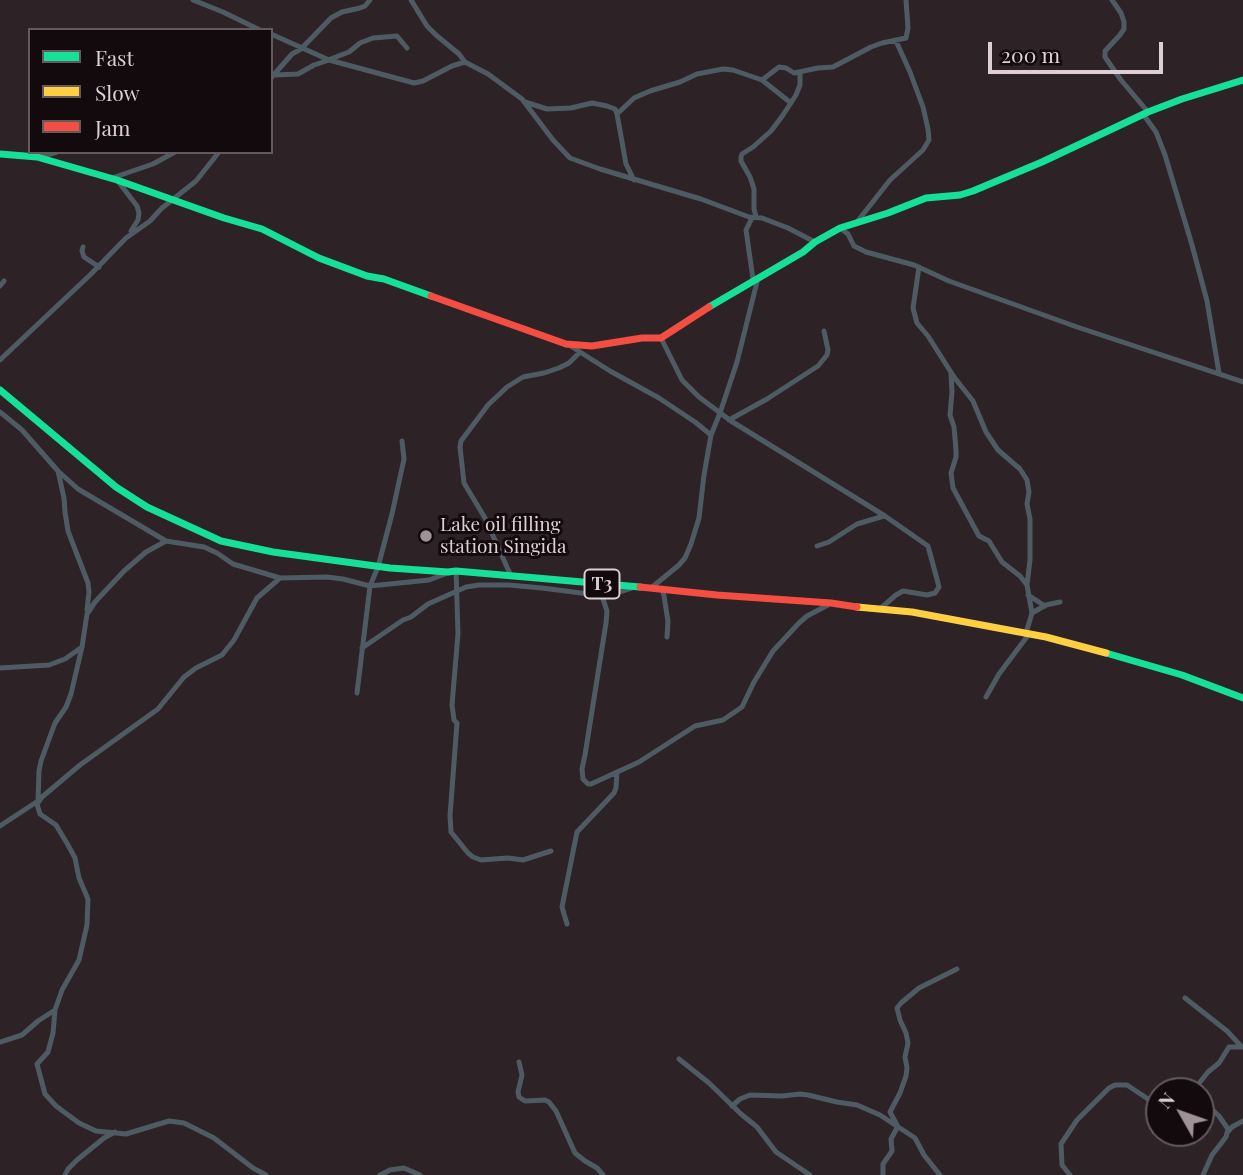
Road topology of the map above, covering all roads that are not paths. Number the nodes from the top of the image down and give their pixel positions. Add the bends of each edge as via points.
1 (193, 0) edge
2 (370, 0) edge
3 (411, 0) edge
4 (906, 0) edge
5 (1112, 0) edge
6 (256, 28) edge
7 (273, 35) edge
8 (288, 41) junction
9 (896, 41) junction
10 (301, 48) junction
11 (407, 48) dead end
12 (289, 58) junction
13 (328, 60) junction
14 (465, 62) junction
15 (800, 72) junction
16 (273, 77) edge
17 (762, 80) junction
18 (1243, 80) edge
19 (525, 103) junction
20 (791, 103) junction
21 (1146, 113) junction
22 (617, 114) junction
23 (0, 154) edge
24 (50, 154) edge
25 (171, 154) edge
26 (217, 154) edge
27 (37, 158) junction
28 (115, 179) junction
29 (634, 180) junction
30 (172, 200) junction
31 (754, 217) junction
32 (857, 222) junction
33 (840, 228) junction
34 (130, 234) junction
35 (815, 242) junction
36 (83, 247) dead end
37 (99, 267) junction
38 (919, 267) junction
39 (755, 278) junction
40 (741, 288) junction
41 (753, 300) junction
42 (824, 331) dead end
43 (661, 338) junction
44 (566, 344) junction
45 (580, 352) junction
46 (0, 360) edge
47 (951, 371) junction
48 (1219, 373) junction
49 (1243, 382) edge
50 (0, 390) edge
51 (0, 413) edge
52 (720, 413) junction
53 (729, 420) junction
54 (711, 435) junction
55 (402, 441) dead end
56 (58, 471) junction
57 (885, 516) junction
58 (166, 541) junction
59 (817, 546) dead end
60 (378, 567) junction
61 (452, 572) junction
62 (512, 576) junction
63 (279, 578) junction
64 (1027, 584) junction
65 (370, 586) junction
66 (635, 587) junction
67 (651, 588) junction
68 (458, 589) junction
69 (663, 590) junction
70 (601, 593) junction
71 (1028, 595) junction
72 (1060, 602) dead end
73 (831, 603) junction
74 (1045, 606) junction
75 (878, 610) junction
76 (1032, 613) junction
77 (87, 614) junction
78 (1027, 634) junction
79 (667, 637) dead end
80 (82, 647) junction
81 (362, 648) junction
82 (0, 668) edge
83 (357, 693) dead end
84 (986, 697) dead end
85 (1243, 698) edge
86 (617, 772) junction
87 (38, 801) junction
88 (0, 826) edge
89 (551, 851) dead end
90 (567, 924) dead end
91 (957, 969) dead end
92 (1185, 999) dead end
93 (55, 1010) junction
94 (0, 1042) edge
95 (1242, 1047) edge
96 (679, 1059) dead end
97 (519, 1062) dead end
98 (1205, 1077) edge
99 (1145, 1097) edge
100 (732, 1106) junction
101 (1215, 1113) edge
102 (1243, 1121) edge
103 (898, 1128) junction
104 (115, 1132) junction
105 (1227, 1133) junction
106 (65, 1175) edge
107 (266, 1175) edge
108 (380, 1175) edge
109 (420, 1175) edge
110 (603, 1175) edge
111 (810, 1175) edge
112 (883, 1175) edge
113 (940, 1175) edge
114 (1070, 1175) edge
115 (1203, 1175) edge

1 - 6 street
2 - 10 street via 331,18
3 - 14 street via 427,26
4 - 9 street via 908,35
5 - 21 street via 1122,13 1124,29 1105,57
7 - 8 street
8 - 10 street
8 - 12 street
9 - 15 street via 872,47 833,67
9 - 32 street via 923,107 929,140
10 - 12 street
10 - 13 street
11 - 13 street via 397,36 373,38
12 - 16 street
13 - 14 street via 414,83
13 - 16 street via 298,74
14 - 19 street via 495,78
15 - 17 street via 779,67
15 - 20 street via 800,85
17 - 20 street
17 - 22 street via 733,70 706,71 640,95
18 - 21 main road
19 - 22 street via 552,109 597,103 612,107
19 - 29 street via 570,158
20 - 31 street via 771,131 741,157 754,189
21 - 32 main road via 973,191 926,198
21 - 48 street via 1165,155 1192,245
22 - 29 street via 624,158
23 - 27 main road
24 - 27 street
25 - 28 street
26 - 30 street via 196,181
27 - 28 main road
28 - 30 main road
28 - 34 street via 139,213
29 - 31 street
30 - 34 street
30 - 44 main road via 262,229 368,276
31 - 35 street
31 - 39 street via 746,230
32 - 33 main road
33 - 35 main road
33 - 38 street via 858,249
34 - 37 street
35 - 39 main road
36 - 37 street via 84,257
37 - 46 street
38 - 47 street via 914,317
38 - 48 street via 1077,327
39 - 40 main road
39 - 41 street
40 - 41 street
40 - 43 main road
41 - 52 street
42 - 53 street via 828,350 818,366
43 - 44 main road via 592,346
43 - 52 street via 682,380
44 - 45 street
45 - 54 street
45 - 62 street via 559,368 523,377 507,387 461,441 464,483
47 - 64 street via 973,401 998,450 1027,480
47 - 64 street via 950,415 956,450 953,488 979,536 989,541 1002,562
48 - 49 street
50 - 60 main road, T3 via 116,487 179,523 221,541
51 - 56 street via 36,444
52 - 53 street
52 - 54 street
53 - 57 street
54 - 67 street via 691,544 679,565
55 - 60 street via 404,459
56 - 58 street via 78,489
56 - 77 street via 68,531 88,583
57 - 59 street via 858,524
57 - 75 street via 928,547 939,587 933,595 903,591
58 - 63 street via 204,547 233,564
58 - 77 street via 124,571
60 - 61 main road, T3
60 - 65 street
61 - 62 main road, T3
61 - 65 street via 429,580
61 - 68 street
62 - 66 main road, T3
63 - 65 street via 327,577
63 - 87 street via 257,598 222,655 196,668 158,709
64 - 71 street
65 - 81 street
66 - 67 main road, T3
66 - 70 street
67 - 69 main road, T3
68 - 70 street via 509,585
68 - 81 street
68 - 89 street via 451,832 468,853 481,860 523,860
69 - 73 main road, T3
69 - 79 street
70 - 86 street via 606,623 583,779 597,783
71 - 74 street
71 - 76 street
72 - 74 street
73 - 75 main road, T3
73 - 86 street via 807,616 779,645 742,707 723,720 695,726
74 - 76 street
75 - 78 main road, T3 via 912,611
76 - 78 street
77 - 80 street
78 - 84 street
78 - 85 main road, T3 via 1182,675
80 - 82 street via 50,665
80 - 87 street via 71,694 45,747
81 - 83 street
86 - 90 street via 614,793 577,832 562,907
87 - 88 street
87 - 93 street via 40,814 60,830 73,854 88,899 79,960
91 - 103 street via 919,988 897,1008 908,1044 905,1076 890,1112
92 - 95 street
93 - 94 street via 22,1035
93 - 104 street via 48,1052 37,1064 46,1094 85,1127
95 - 98 street via 1229,1046
96 - 100 street
97 - 110 street via 519,1097 549,1102 575,1153
99 - 114 street via 1127,1084 1115,1085 1077,1120 1060,1144 1062,1165
100 - 103 street via 751,1095 808,1094 857,1105
100 - 111 street via 757,1127 776,1152
101 - 105 street via 1227,1125
102 - 105 street
103 - 112 street
103 - 113 street via 915,1138
104 - 106 street via 77,1160
104 - 107 street via 126,1134 178,1121 214,1138
105 - 115 street
108 - 109 street via 397,1168

